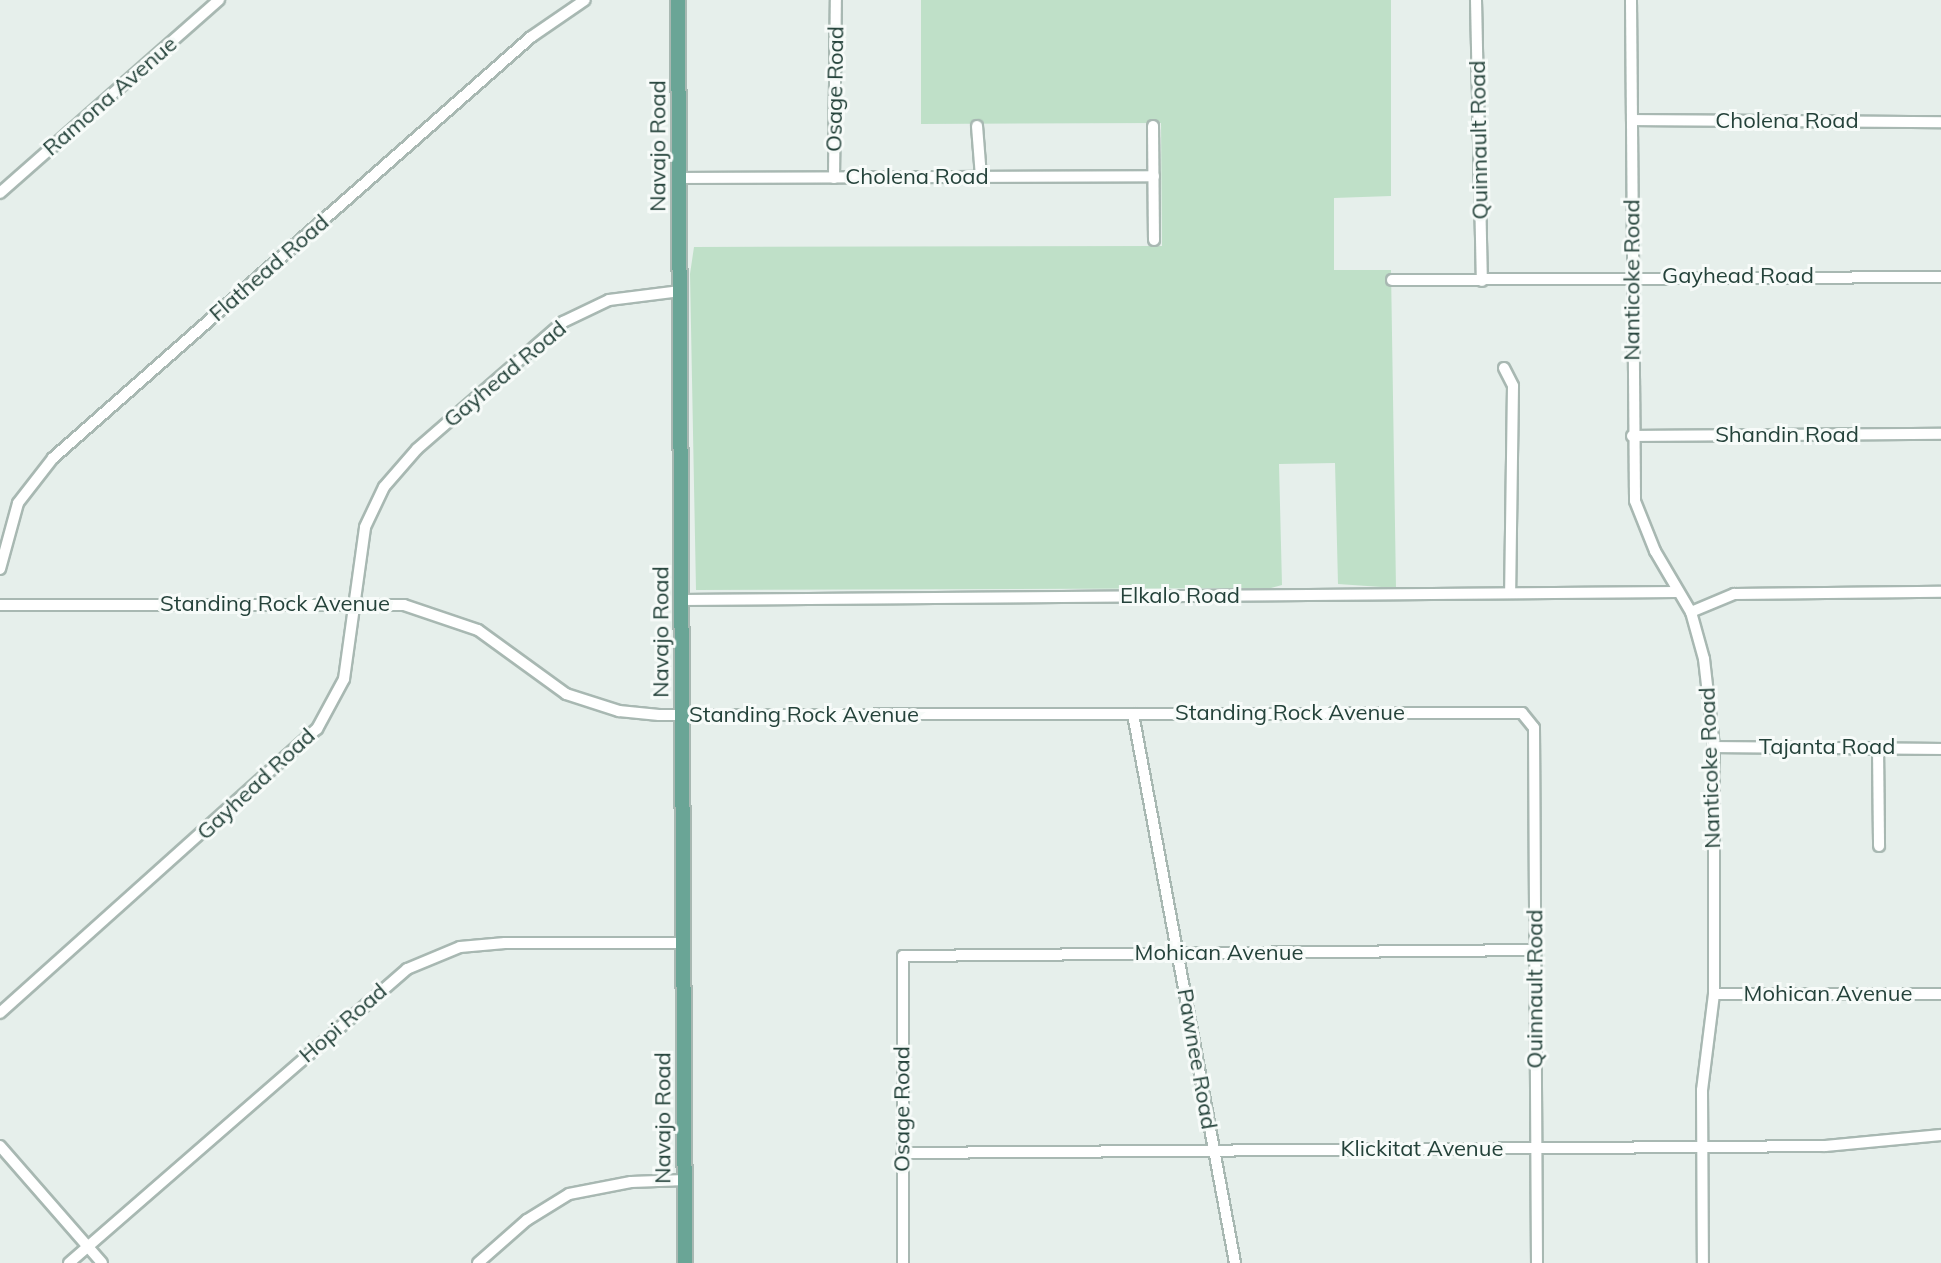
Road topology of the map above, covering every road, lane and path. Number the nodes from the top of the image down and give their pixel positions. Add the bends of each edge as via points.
1 (219, 0) edge
2 (585, 0) edge
3 (678, 0) edge
4 (836, 0) edge
5 (1476, 0) edge
6 (1631, 0) edge
7 (1632, 120) junction
8 (1941, 122) edge
9 (977, 126) dead end
10 (1153, 126) dead end
11 (1154, 176) junction
12 (981, 177) junction
13 (680, 178) junction
14 (834, 178) junction
15 (0, 193) edge
16 (1154, 240) dead end
17 (1631, 276) junction
18 (1941, 277) edge
19 (1392, 280) dead end
20 (1482, 281) junction
21 (680, 291) junction
22 (1504, 368) dead end
23 (1941, 434) edge
24 (1632, 436) junction
25 (0, 569) edge
26 (1677, 592) junction
27 (1941, 592) edge
28 (1510, 593) junction
29 (682, 600) junction
30 (355, 601) junction
31 (0, 605) edge
32 (1691, 612) junction
33 (1133, 714) junction
34 (682, 716) junction
35 (1528, 717) joint
36 (1714, 747) junction
37 (1878, 747) junction
38 (1941, 749) edge
39 (1879, 846) dead end
40 (684, 943) junction
41 (1535, 950) junction
42 (1177, 954) junction
43 (903, 956) joint
44 (1714, 994) junction
45 (1941, 994) edge
46 (0, 1013) edge
47 (1941, 1135) edge
48 (0, 1146) edge
49 (1702, 1147) junction
50 (1536, 1148) junction
51 (1213, 1150) junction
52 (902, 1153) junction
53 (685, 1180) junction
54 (88, 1246) junction
55 (69, 1263) edge
56 (102, 1263) edge
57 (478, 1263) edge
58 (685, 1263) edge
59 (903, 1263) edge
60 (1235, 1263) edge
61 (1537, 1263) edge
62 (1703, 1263) edge

1 - 15 street, Ramona Avenue
2 - 25 street, Flathead Road via 531,37 53,458 18,503
3 - 13 main road, Navajo Road
4 - 14 street, Osage Road
5 - 20 street, Quinnault Road
6 - 7 street, Nanticoke Road
7 - 8 street, Cholena Road
7 - 17 street, Nanticoke Road
9 - 12 street
10 - 11 street
11 - 12 street, Cholena Road
11 - 16 street
12 - 14 street, Cholena Road
13 - 14 street, Cholena Road
13 - 21 main road, Navajo Road
17 - 18 street, Gayhead Road
17 - 20 street, Gayhead Road
17 - 24 street, Nanticoke Road
19 - 20 street, Gayhead Road
21 - 29 main road, Navajo Road
21 - 30 street, Gayhead Road via 609,300 564,322 417,449 372,507 359,554
22 - 28 street via 1513,386
23 - 24 street, Shandin Road
24 - 26 street, Nanticoke Road via 1635,501
26 - 28 street, Elkalo Road
26 - 32 street, Nanticoke Road
27 - 32 street via 1734,594
28 - 29 street, Elkalo Road
29 - 34 main road, Navajo Road
30 - 31 street, Standing Rock Avenue
30 - 34 street, Standing Rock Avenue via 404,605 460,621 588,703
30 - 46 street, Gayhead Road via 344,679 317,729
32 - 36 street, Nanticoke Road via 1704,660
33 - 34 street, Standing Rock Avenue
33 - 35 street, Standing Rock Avenue via 1513,711
33 - 42 street, Pawnee Road
34 - 40 main road, Navajo Road
35 - 41 street, Quinnault Road via 1534,728
36 - 37 street, Tajanta Road
36 - 44 street, Nanticoke Road
37 - 38 street, Tajanta Road
37 - 39 street
40 - 53 main road, Navajo Road
40 - 54 street, Hopi Road via 505,943 460,947 407,969
41 - 42 street, Mohican Avenue
41 - 50 street, Quinnault Road
42 - 43 street, Mohican Avenue
42 - 51 street, Pawnee Road
43 - 52 street, Osage Road
44 - 45 street, Mohican Avenue
44 - 49 street, Nanticoke Road via 1704,1069
47 - 49 street, Klickitat Avenue via 1826,1146
48 - 54 street
49 - 50 street, Klickitat Avenue
49 - 62 street, Nanticoke Road
50 - 51 street, Klickitat Avenue
50 - 61 street, Quinnault Road
51 - 52 street, Klickitat Avenue
51 - 60 street, Pawnee Road
52 - 59 street, Osage Road
53 - 57 street via 631,1182 569,1194 527,1220
53 - 58 main road, Navajo Road
54 - 55 street, Hopi Road
54 - 56 street

